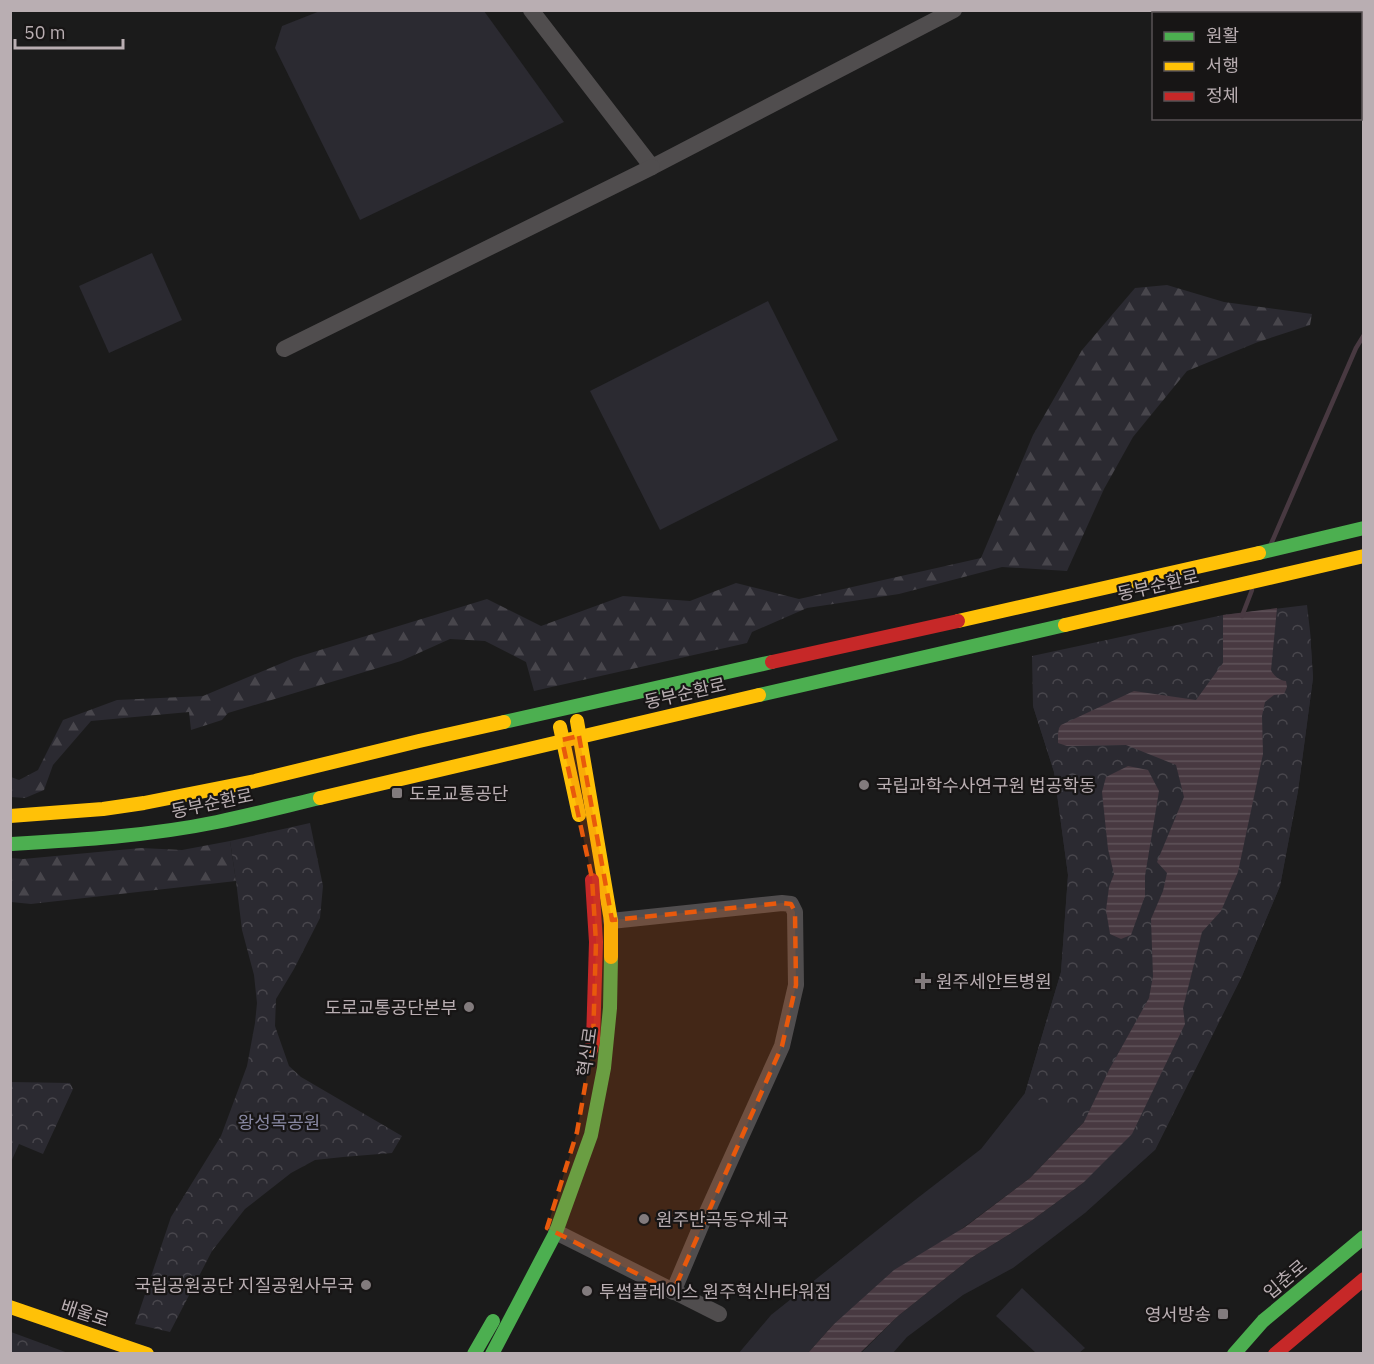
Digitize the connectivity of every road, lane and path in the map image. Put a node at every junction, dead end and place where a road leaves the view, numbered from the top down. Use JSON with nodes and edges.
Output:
{"nodes":[{"id":1,"x":531,"y":10,"type":"edge"},
{"id":2,"x":954,"y":10,"type":"edge"},
{"id":3,"x":651,"y":167,"type":"junction"},
{"id":4,"x":284,"y":350,"type":"dead end"},
{"id":5,"x":1364,"y":528,"type":"edge"},
{"id":6,"x":1364,"y":556,"type":"edge"},
{"id":7,"x":574,"y":706,"type":"junction"},
{"id":8,"x":557,"y":711,"type":"junction"},
{"id":9,"x":579,"y":736,"type":"junction"},
{"id":10,"x":562,"y":740,"type":"junction"},
{"id":11,"x":10,"y":816,"type":"edge"},
{"id":12,"x":10,"y":844,"type":"edge"},
{"id":13,"x":611,"y":921,"type":"junction"},
{"id":14,"x":588,"y":1064,"type":"dead end"},
{"id":15,"x":574,"y":1143,"type":"dead end"},
{"id":16,"x":552,"y":1230,"type":"junction"},
{"id":17,"x":1364,"y":1237,"type":"edge"},
{"id":18,"x":1364,"y":1279,"type":"edge"},
{"id":19,"x":673,"y":1292,"type":"junction"},
{"id":20,"x":10,"y":1308,"type":"edge"},
{"id":21,"x":719,"y":1314,"type":"dead end"},
{"id":22,"x":147,"y":1353,"type":"edge"},
{"id":23,"x":474,"y":1353,"type":"edge"},
{"id":24,"x":492,"y":1353,"type":"edge"},
{"id":25,"x":1234,"y":1353,"type":"edge"},
{"id":26,"x":1275,"y":1353,"type":"edge"}],
"edges":[{"from":1,"to":3,"type":"street"},
{"from":2,"to":3,"type":"street"},
{"from":3,"to":4,"type":"street"},
{"from":5,"to":7,"type":"street","name":"동부순환로"},
{"from":6,"to":9,"type":"street","name":"동부순환로"},
{"from":7,"to":8,"type":"street","name":"동부순환로"},
{"from":7,"to":9,"type":"street","name":"혁신로"},
{"from":8,"to":10,"type":"street","name":"혁신로"},
{"from":8,"to":11,"type":"street","name":"동부순환로"},
{"from":9,"to":10,"type":"street","name":"동부순환로"},
{"from":9,"to":13,"type":"street","name":"혁신로"},
{"from":10,"to":12,"type":"street","name":"동부순환로"},
{"from":10,"to":14,"type":"street","name":"혁신로"},
{"from":13,"to":16,"type":"street","name":"혁신로"},
{"from":13,"to":19,"type":"street"},
{"from":15,"to":16,"type":"street","name":"혁신로"},
{"from":16,"to":19,"type":"street"},
{"from":16,"to":23,"type":"street","name":"혁신로"},
{"from":16,"to":24,"type":"street","name":"혁신로"},
{"from":17,"to":25,"type":"street","name":"입춘로"},
{"from":18,"to":26,"type":"street"},
{"from":19,"to":21,"type":"street"},
{"from":20,"to":22,"type":"street","name":"배울로"}]}
